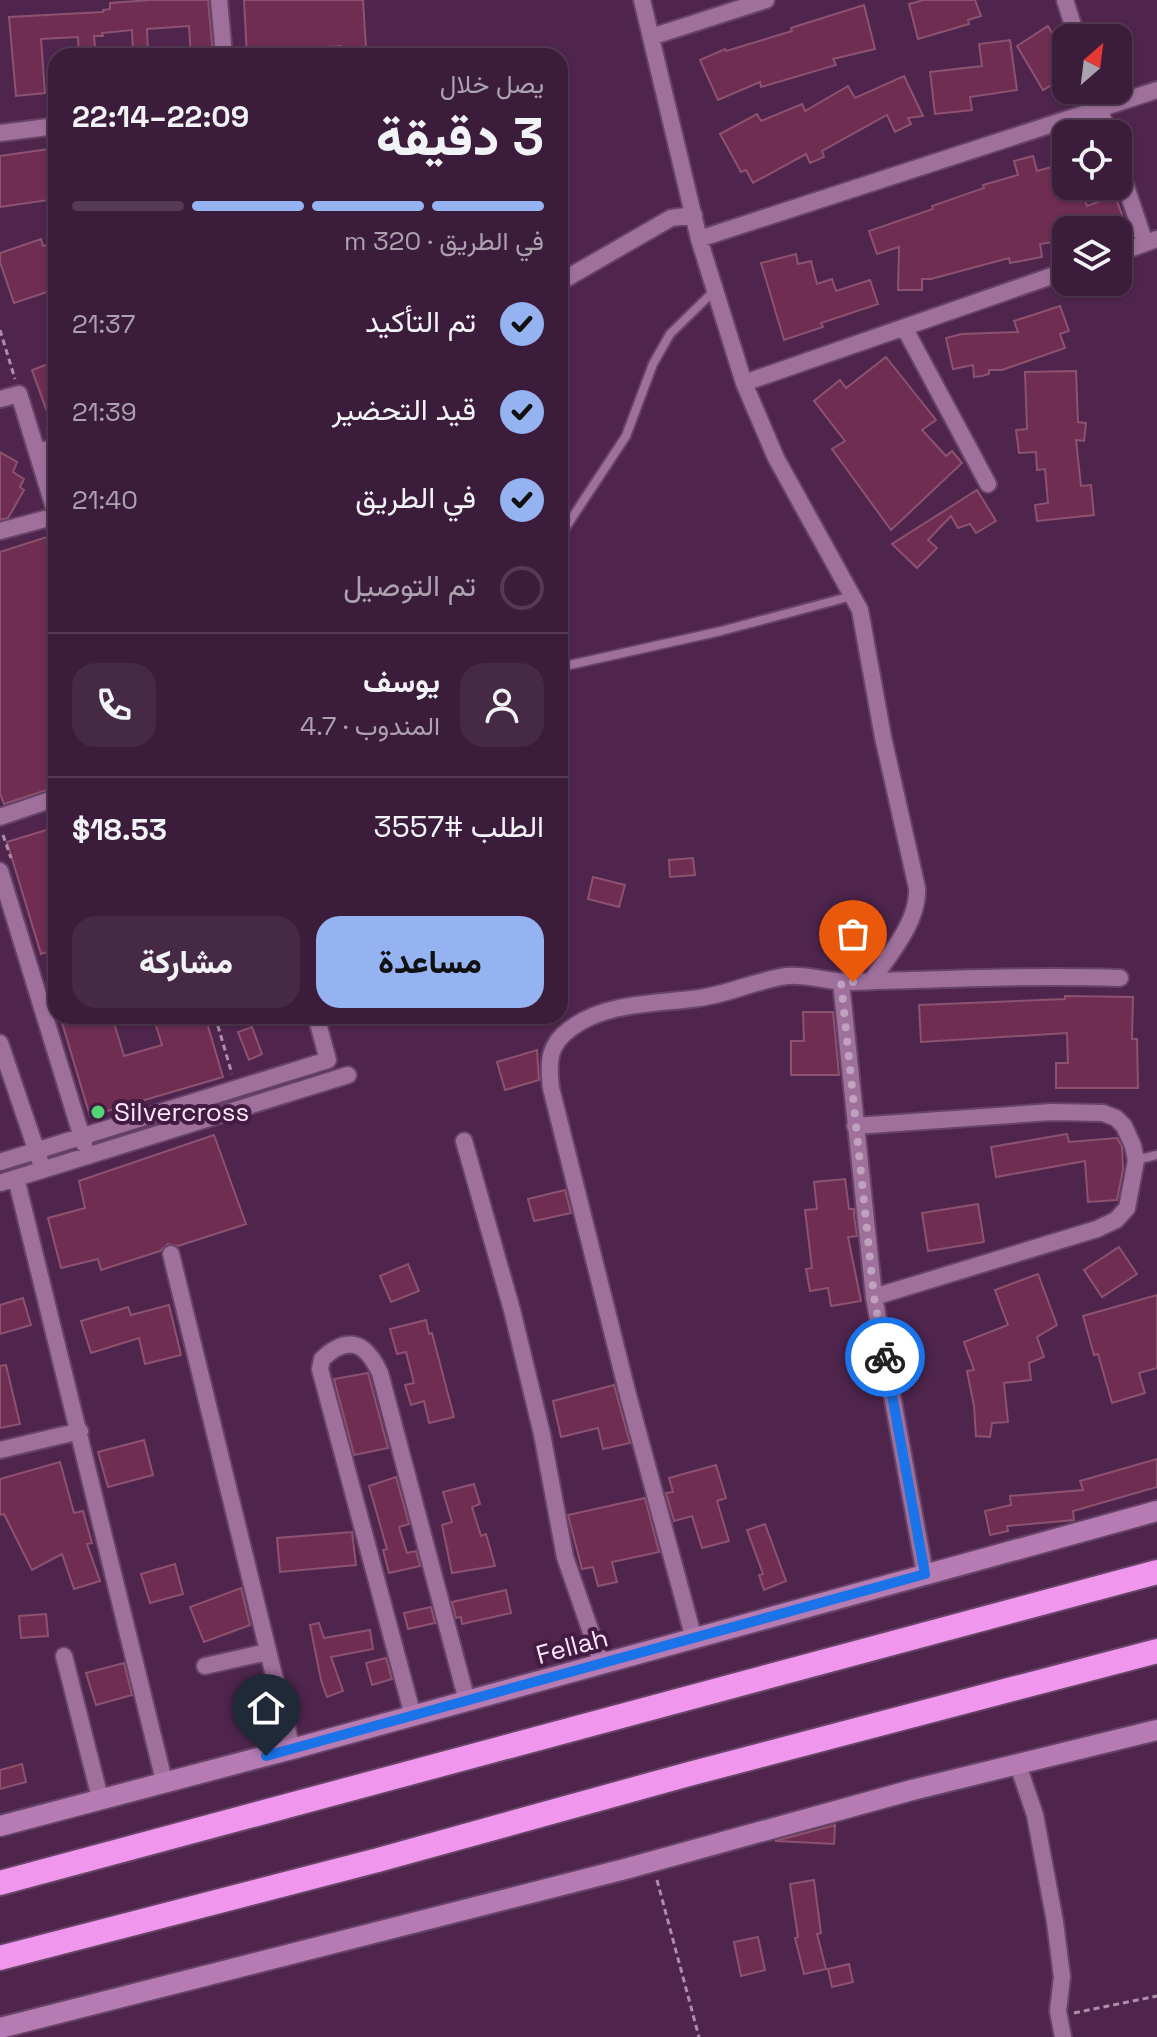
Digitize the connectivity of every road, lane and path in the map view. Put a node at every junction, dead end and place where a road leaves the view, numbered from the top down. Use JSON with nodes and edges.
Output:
{"nodes":[{"id":1,"x":219,"y":0,"type":"edge"},
{"id":2,"x":642,"y":0,"type":"edge"},
{"id":3,"x":766,"y":0,"type":"edge"},
{"id":4,"x":1065,"y":0,"type":"edge"},
{"id":5,"x":1073,"y":24,"type":"edge"},
{"id":6,"x":651,"y":37,"type":"junction"},
{"id":7,"x":223,"y":48,"type":"edge"},
{"id":8,"x":1157,"y":90,"type":"edge"},
{"id":9,"x":1099,"y":104,"type":"edge"},
{"id":10,"x":1100,"y":108,"type":"junction"},
{"id":11,"x":1104,"y":120,"type":"edge"},
{"id":12,"x":48,"y":127,"type":"edge"},
{"id":13,"x":0,"y":133,"type":"edge"},
{"id":14,"x":1132,"y":196,"type":"edge"},
{"id":15,"x":694,"y":215,"type":"junction"},
{"id":16,"x":699,"y":239,"type":"junction"},
{"id":17,"x":1151,"y":241,"type":"edge"},
{"id":18,"x":1132,"y":248,"type":"edge"},
{"id":19,"x":1052,"y":276,"type":"edge"},
{"id":20,"x":568,"y":277,"type":"edge"},
{"id":21,"x":715,"y":290,"type":"junction"},
{"id":22,"x":905,"y":329,"type":"junction"},
{"id":23,"x":0,"y":330,"type":"edge"},
{"id":24,"x":744,"y":383,"type":"junction"},
{"id":25,"x":19,"y":394,"type":"junction"},
{"id":26,"x":0,"y":399,"type":"edge"},
{"id":27,"x":48,"y":449,"type":"edge"},
{"id":28,"x":37,"y":452,"type":"junction"},
{"id":29,"x":988,"y":484,"type":"dead end"},
{"id":30,"x":48,"y":488,"type":"edge"},
{"id":31,"x":48,"y":517,"type":"edge"},
{"id":32,"x":568,"y":524,"type":"edge"},
{"id":33,"x":0,"y":531,"type":"edge"},
{"id":34,"x":854,"y":596,"type":"junction"},
{"id":35,"x":568,"y":665,"type":"edge"},
{"id":36,"x":48,"y":801,"type":"edge"},
{"id":37,"x":0,"y":817,"type":"edge"},
{"id":38,"x":0,"y":871,"type":"edge"},
{"id":39,"x":1120,"y":978,"type":"dead end"},
{"id":40,"x":872,"y":980,"type":"junction"},
{"id":41,"x":841,"y":982,"type":"junction"},
{"id":42,"x":217,"y":1024,"type":"edge"},
{"id":43,"x":318,"y":1024,"type":"edge"},
{"id":44,"x":0,"y":1043,"type":"edge"},
{"id":45,"x":348,"y":1075,"type":"dead end"},
{"id":46,"x":237,"y":1089,"type":"junction"},
{"id":47,"x":855,"y":1126,"type":"junction"},
{"id":48,"x":82,"y":1136,"type":"junction"},
{"id":49,"x":464,"y":1141,"type":"dead end"},
{"id":50,"x":36,"y":1151,"type":"junction"},
{"id":51,"x":1157,"y":1155,"type":"edge"},
{"id":52,"x":88,"y":1156,"type":"junction"},
{"id":53,"x":1136,"y":1160,"type":"junction"},
{"id":54,"x":0,"y":1162,"type":"edge"},
{"id":55,"x":43,"y":1170,"type":"junction"},
{"id":56,"x":8,"y":1181,"type":"edge"},
{"id":57,"x":171,"y":1254,"type":"dead end"},
{"id":58,"x":874,"y":1297,"type":"junction"},
{"id":59,"x":80,"y":1431,"type":"junction"},
{"id":60,"x":0,"y":1450,"type":"edge"},
{"id":61,"x":1157,"y":1511,"type":"edge"},
{"id":62,"x":1157,"y":1572,"type":"edge"},
{"id":63,"x":925,"y":1574,"type":"junction"},
{"id":64,"x":694,"y":1639,"type":"junction"},
{"id":65,"x":1157,"y":1651,"type":"edge"},
{"id":66,"x":267,"y":1652,"type":"junction"},
{"id":67,"x":64,"y":1656,"type":"dead end"},
{"id":68,"x":602,"y":1664,"type":"junction"},
{"id":69,"x":205,"y":1666,"type":"dead end"},
{"id":70,"x":467,"y":1701,"type":"junction"},
{"id":71,"x":413,"y":1716,"type":"junction"},
{"id":72,"x":1157,"y":1730,"type":"edge"},
{"id":73,"x":292,"y":1749,"type":"junction"},
{"id":74,"x":1018,"y":1765,"type":"junction"},
{"id":75,"x":164,"y":1781,"type":"junction"},
{"id":76,"x":100,"y":1798,"type":"junction"},
{"id":77,"x":0,"y":1826,"type":"edge"},
{"id":78,"x":652,"y":1861,"type":"junction"},
{"id":79,"x":0,"y":1883,"type":"edge"},
{"id":80,"x":0,"y":1958,"type":"edge"},
{"id":81,"x":1157,"y":1996,"type":"edge"},
{"id":82,"x":1058,"y":2011,"type":"junction"},
{"id":83,"x":12,"y":2029,"type":"edge"},
{"id":84,"x":699,"y":2037,"type":"edge"},
{"id":85,"x":1063,"y":2037,"type":"edge"}],
"edges":[{"from":1,"to":7,"type":"street"},
{"from":2,"to":6,"type":"street"},
{"from":3,"to":6,"type":"street"},
{"from":4,"to":5,"type":"street"},
{"from":6,"to":15,"type":"street"},
{"from":8,"to":10,"type":"street"},
{"from":9,"to":10,"type":"street"},
{"from":10,"to":11,"type":"street"},
{"from":10,"to":16,"type":"street"},
{"from":12,"to":13,"type":"street"},
{"from":14,"to":17,"type":"street"},
{"from":15,"to":16,"type":"street"},
{"from":15,"to":20,"type":"street"},
{"from":16,"to":21,"type":"street"},
{"from":17,"to":18,"type":"street"},
{"from":19,"to":22,"type":"street"},
{"from":21,"to":24,"type":"street"},
{"from":21,"to":32,"type":"lane"},
{"from":22,"to":24,"type":"street"},
{"from":22,"to":29,"type":"street"},
{"from":23,"to":25,"type":"path"},
{"from":24,"to":34,"type":"street"},
{"from":25,"to":26,"type":"street"},
{"from":25,"to":28,"type":"street"},
{"from":27,"to":28,"type":"street"},
{"from":28,"to":30,"type":"street"},
{"from":31,"to":33,"type":"street"},
{"from":34,"to":35,"type":"lane"},
{"from":34,"to":40,"type":"street"},
{"from":36,"to":37,"type":"street"},
{"from":38,"to":48,"type":"street"},
{"from":39,"to":40,"type":"street"},
{"from":40,"to":41,"type":"street"},
{"from":41,"to":47,"type":"street"},
{"from":41,"to":64,"type":"street"},
{"from":42,"to":46,"type":"path"},
{"from":43,"to":46,"type":"street"},
{"from":44,"to":50,"type":"street"},
{"from":45,"to":52,"type":"street"},
{"from":46,"to":48,"type":"street"},
{"from":47,"to":53,"type":"street"},
{"from":47,"to":58,"type":"street"},
{"from":48,"to":50,"type":"street"},
{"from":48,"to":52,"type":"street"},
{"from":49,"to":68,"type":"street"},
{"from":50,"to":54,"type":"street"},
{"from":50,"to":55,"type":"street"},
{"from":51,"to":53,"type":"lane"},
{"from":52,"to":55,"type":"street"},
{"from":53,"to":58,"type":"street"},
{"from":55,"to":56,"type":"street"},
{"from":56,"to":59,"type":"street"},
{"from":57,"to":66,"type":"street"},
{"from":58,"to":63,"type":"street"},
{"from":59,"to":60,"type":"street"},
{"from":59,"to":75,"type":"street"},
{"from":61,"to":63,"type":"street","name":"Fellah"},
{"from":62,"to":79,"type":"highway"},
{"from":63,"to":64,"type":"street","name":"Fellah"},
{"from":64,"to":68,"type":"street","name":"Fellah"},
{"from":65,"to":80,"type":"highway"},
{"from":66,"to":69,"type":"street"},
{"from":66,"to":73,"type":"street"},
{"from":67,"to":76,"type":"street"},
{"from":68,"to":70,"type":"street","name":"Fellah"},
{"from":70,"to":71,"type":"street","name":"Fellah"},
{"from":70,"to":71,"type":"street"},
{"from":71,"to":73,"type":"street","name":"Fellah"},
{"from":72,"to":74,"type":"street"},
{"from":73,"to":75,"type":"street","name":"Fellah"},
{"from":74,"to":78,"type":"street"},
{"from":74,"to":82,"type":"street"},
{"from":75,"to":76,"type":"street","name":"Fellah"},
{"from":76,"to":77,"type":"street","name":"Fellah"},
{"from":78,"to":83,"type":"street"},
{"from":78,"to":84,"type":"path"},
{"from":81,"to":82,"type":"path"},
{"from":82,"to":85,"type":"street"}]}
